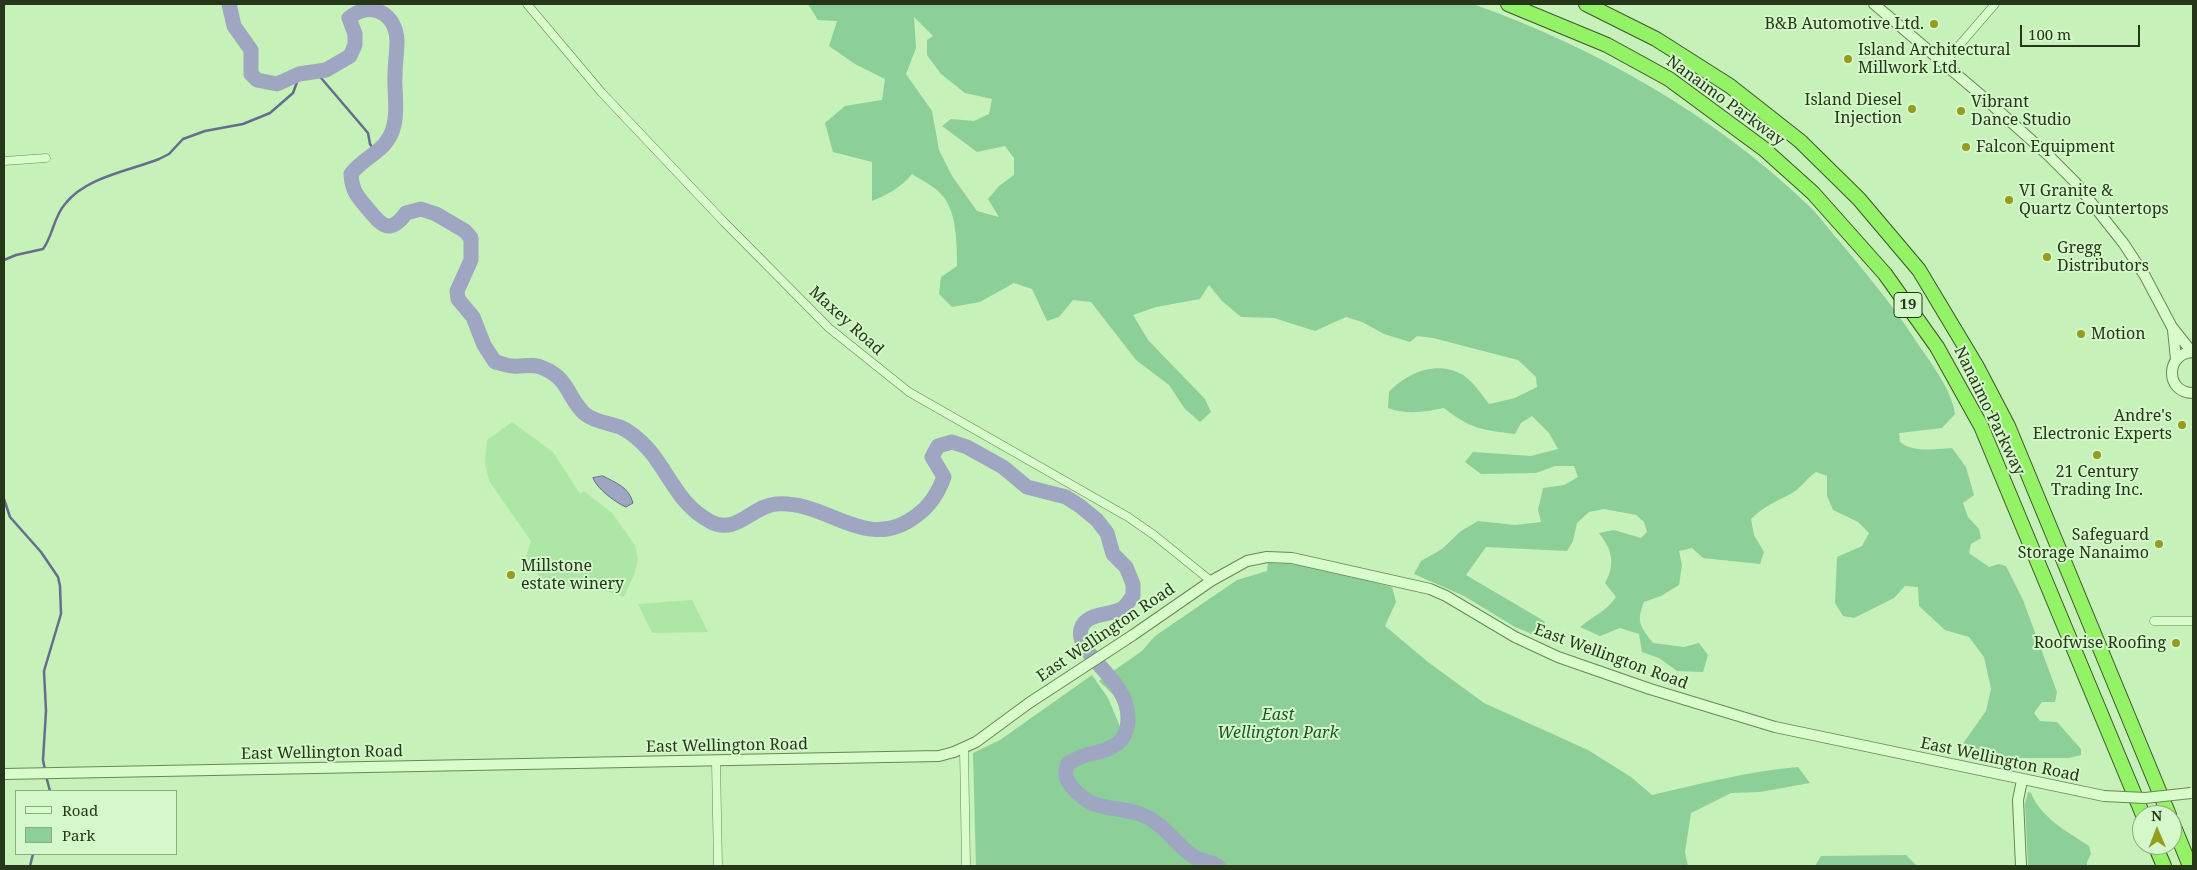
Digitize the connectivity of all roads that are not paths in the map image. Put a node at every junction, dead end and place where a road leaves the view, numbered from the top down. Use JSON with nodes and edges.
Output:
{"nodes":[{"id":1,"x":527,"y":4,"type":"edge"},
{"id":2,"x":1508,"y":4,"type":"edge"},
{"id":3,"x":1586,"y":4,"type":"edge"},
{"id":4,"x":1874,"y":4,"type":"edge"},
{"id":5,"x":1995,"y":4,"type":"edge"},
{"id":6,"x":1944,"y":63,"type":"junction"},
{"id":7,"x":46,"y":158,"type":"dead end"},
{"id":8,"x":4,"y":160,"type":"edge"},
{"id":9,"x":2172,"y":327,"type":"junction"},
{"id":10,"x":2193,"y":352,"type":"edge"},
{"id":11,"x":2176,"y":359,"type":"junction"},
{"id":12,"x":2193,"y":394,"type":"edge"},
{"id":13,"x":1211,"y":581,"type":"junction"},
{"id":14,"x":2154,"y":621,"type":"dead end"},
{"id":15,"x":2193,"y":621,"type":"edge"},
{"id":16,"x":964,"y":748,"type":"junction"},
{"id":17,"x":716,"y":762,"type":"junction"},
{"id":18,"x":4,"y":774,"type":"edge"},
{"id":19,"x":2022,"y":780,"type":"junction"},
{"id":20,"x":2192,"y":792,"type":"edge"},
{"id":21,"x":2139,"y":805,"type":"edge"},
{"id":22,"x":2165,"y":805,"type":"edge"},
{"id":23,"x":2182,"y":846,"type":"edge"},
{"id":24,"x":718,"y":866,"type":"edge"},
{"id":25,"x":966,"y":866,"type":"edge"},
{"id":26,"x":2020,"y":866,"type":"edge"},
{"id":27,"x":2190,"y":866,"type":"edge"}],
"edges":[{"from":1,"to":13,"type":"street","name":"Maxey Road"},
{"from":2,"to":21,"type":"highway","name":"Nanaimo Parkway","number":"19"},
{"from":3,"to":22,"type":"highway","name":"Nanaimo Parkway","number":"19"},
{"from":4,"to":6,"type":"street"},
{"from":5,"to":6,"type":"street"},
{"from":6,"to":9,"type":"street"},
{"from":7,"to":8,"type":"street"},
{"from":9,"to":10,"type":"street"},
{"from":9,"to":11,"type":"street"},
{"from":10,"to":11,"type":"street"},
{"from":11,"to":12,"type":"street"},
{"from":13,"to":16,"type":"street","name":"East Wellington Road"},
{"from":13,"to":19,"type":"street","name":"East Wellington Road"},
{"from":14,"to":15,"type":"street"},
{"from":16,"to":17,"type":"street","name":"East Wellington Road"},
{"from":16,"to":25,"type":"street"},
{"from":17,"to":18,"type":"street","name":"East Wellington Road"},
{"from":17,"to":24,"type":"street"},
{"from":19,"to":20,"type":"street","name":"East Wellington Road","bridge":true},
{"from":19,"to":26,"type":"street"},
{"from":23,"to":27,"type":"highway"}]}
